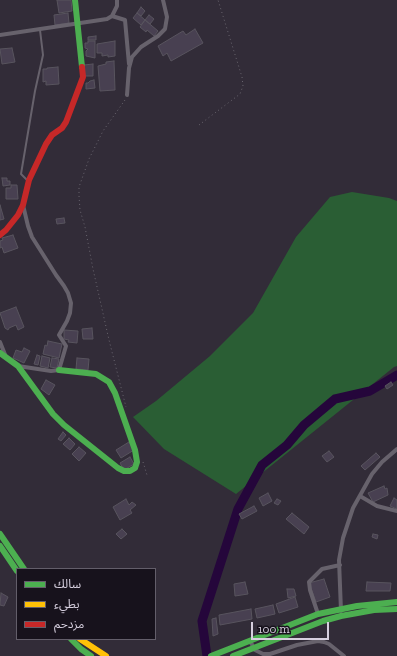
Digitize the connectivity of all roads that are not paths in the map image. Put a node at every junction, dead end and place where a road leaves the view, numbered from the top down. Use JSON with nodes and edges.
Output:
{"nodes":[{"id":1,"x":75,"y":0,"type":"edge"},
{"id":2,"x":117,"y":0,"type":"edge"},
{"id":3,"x":163,"y":0,"type":"edge"},
{"id":4,"x":112,"y":16,"type":"junction"},
{"id":5,"x":78,"y":24,"type":"junction"},
{"id":6,"x":40,"y":29,"type":"junction"},
{"id":7,"x":0,"y":36,"type":"edge"},
{"id":8,"x":129,"y":68,"type":"junction"},
{"id":9,"x":127,"y":95,"type":"road end"},
{"id":10,"x":28,"y":181,"type":"junction"},
{"id":11,"x":22,"y":205,"type":"junction"},
{"id":12,"x":0,"y":235,"type":"edge"},
{"id":13,"x":0,"y":342,"type":"edge"},
{"id":14,"x":0,"y":353,"type":"edge"},
{"id":15,"x":7,"y":358,"type":"junction"},
{"id":16,"x":18,"y":366,"type":"junction"},
{"id":17,"x":59,"y":370,"type":"junction"},
{"id":18,"x":397,"y":449,"type":"edge"},
{"id":19,"x":360,"y":496,"type":"junction"},
{"id":20,"x":397,"y":511,"type":"edge"},
{"id":21,"x":0,"y":534,"type":"edge"},
{"id":22,"x":0,"y":546,"type":"edge"},
{"id":23,"x":340,"y":565,"type":"junction"},
{"id":24,"x":23,"y":568,"type":"edge"},
{"id":25,"x":16,"y":570,"type":"edge"},
{"id":26,"x":397,"y":602,"type":"edge"},
{"id":27,"x":341,"y":609,"type":"junction"},
{"id":28,"x":397,"y":609,"type":"edge"},
{"id":29,"x":318,"y":614,"type":"junction"},
{"id":30,"x":341,"y":616,"type":"junction"},
{"id":31,"x":72,"y":640,"type":"edge"},
{"id":32,"x":82,"y":640,"type":"edge"},
{"id":33,"x":250,"y":641,"type":"junction"},
{"id":34,"x":252,"y":648,"type":"junction"},
{"id":35,"x":91,"y":656,"type":"edge"},
{"id":36,"x":106,"y":656,"type":"edge"},
{"id":37,"x":211,"y":656,"type":"edge"},
{"id":38,"x":236,"y":656,"type":"edge"},
{"id":39,"x":344,"y":656,"type":"edge"}],
"edges":[{"from":1,"to":5,"type":"street"},
{"from":2,"to":4,"type":"street"},
{"from":3,"to":8,"type":"street"},
{"from":4,"to":5,"type":"street"},
{"from":4,"to":8,"type":"street"},
{"from":5,"to":6,"type":"street"},
{"from":5,"to":10,"type":"street"},
{"from":6,"to":7,"type":"street"},
{"from":6,"to":10,"type":"lane"},
{"from":8,"to":9,"type":"street"},
{"from":10,"to":11,"type":"street"},
{"from":11,"to":12,"type":"street"},
{"from":11,"to":17,"type":"street"},
{"from":13,"to":15,"type":"street"},
{"from":14,"to":15,"type":"street"},
{"from":15,"to":16,"type":"street"},
{"from":16,"to":17,"type":"street"},
{"from":16,"to":17,"type":"street"},
{"from":18,"to":19,"type":"street"},
{"from":19,"to":20,"type":"street"},
{"from":19,"to":23,"type":"street"},
{"from":21,"to":24,"type":"street"},
{"from":22,"to":25,"type":"street"},
{"from":23,"to":27,"type":"street"},
{"from":23,"to":29,"type":"street"},
{"from":26,"to":27,"type":"street"},
{"from":27,"to":29,"type":"street"},
{"from":27,"to":30,"type":"street"},
{"from":28,"to":30,"type":"street"},
{"from":29,"to":33,"type":"street"},
{"from":30,"to":34,"type":"street"},
{"from":31,"to":35,"type":"street"},
{"from":32,"to":36,"type":"street"},
{"from":33,"to":34,"type":"street"},
{"from":33,"to":37,"type":"street"},
{"from":34,"to":38,"type":"street"},
{"from":34,"to":39,"type":"street"}]}
